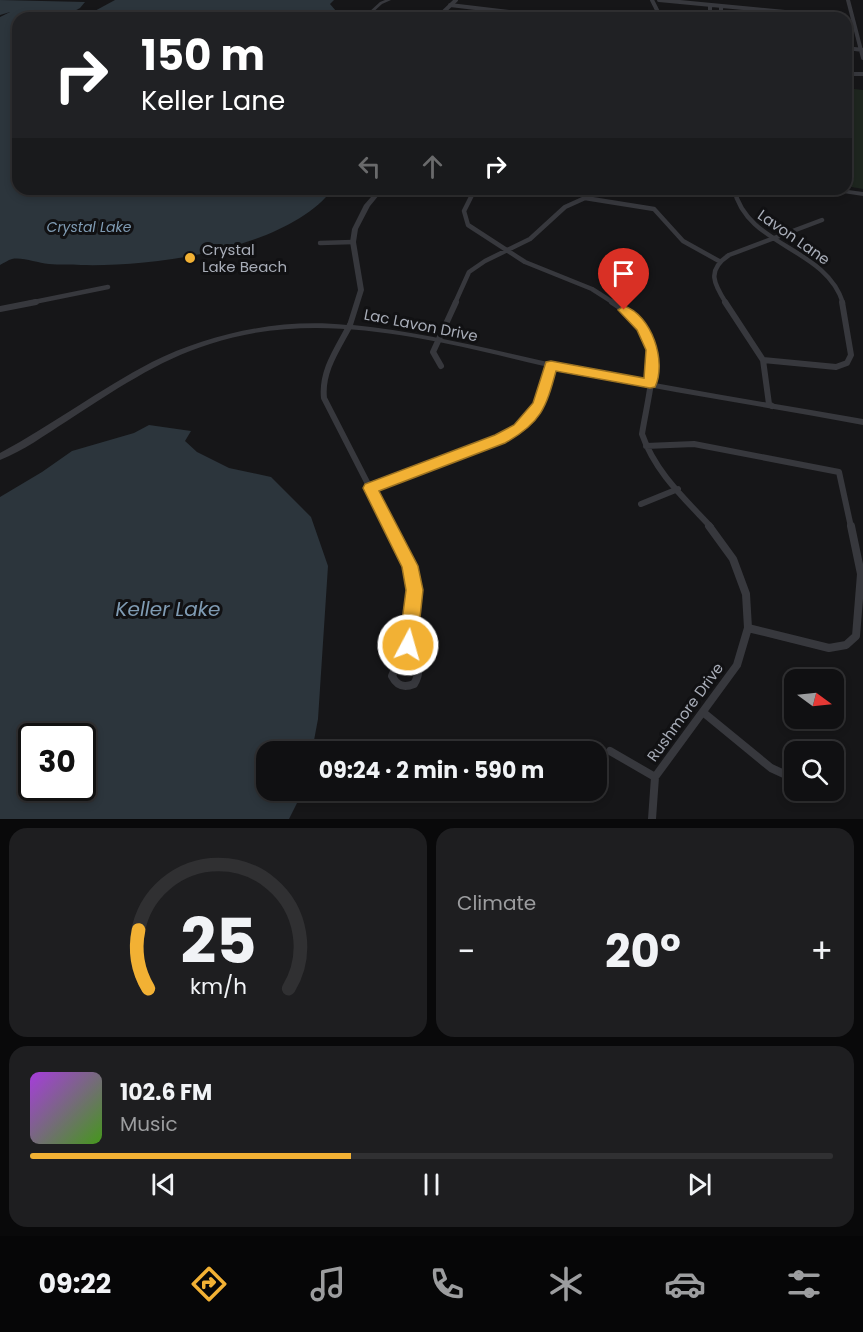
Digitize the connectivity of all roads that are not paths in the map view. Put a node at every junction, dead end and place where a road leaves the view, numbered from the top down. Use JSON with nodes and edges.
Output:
{"nodes":[{"id":1,"x":389,"y":0,"type":"edge"},
{"id":2,"x":456,"y":0,"type":"edge"},
{"id":3,"x":659,"y":0,"type":"edge"},
{"id":4,"x":450,"y":5,"type":"junction"},
{"id":5,"x":710,"y":5,"type":"junction"},
{"id":6,"x":721,"y":6,"type":"junction"},
{"id":7,"x":371,"y":12,"type":"edge"},
{"id":8,"x":443,"y":12,"type":"edge"},
{"id":9,"x":509,"y":12,"type":"dead end"},
{"id":10,"x":710,"y":12,"type":"edge"},
{"id":11,"x":721,"y":12,"type":"edge"},
{"id":12,"x":785,"y":12,"type":"edge"},
{"id":13,"x":852,"y":13,"type":"edge"},
{"id":14,"x":863,"y":50,"type":"edge"},
{"id":15,"x":863,"y":58,"type":"edge"},
{"id":16,"x":376,"y":195,"type":"edge"},
{"id":17,"x":472,"y":195,"type":"edge"},
{"id":18,"x":734,"y":195,"type":"edge"},
{"id":19,"x":822,"y":220,"type":"dead end"},
{"id":20,"x":774,"y":237,"type":"junction"},
{"id":21,"x":353,"y":242,"type":"junction"},
{"id":22,"x":320,"y":243,"type":"dead end"},
{"id":23,"x":506,"y":251,"type":"junction"},
{"id":24,"x":719,"y":261,"type":"junction"},
{"id":25,"x":108,"y":287,"type":"dead end"},
{"id":26,"x":0,"y":309,"type":"edge"},
{"id":27,"x":350,"y":325,"type":"junction"},
{"id":28,"x":438,"y":340,"type":"junction"},
{"id":29,"x":763,"y":360,"type":"junction"},
{"id":30,"x":551,"y":365,"type":"junction"},
{"id":31,"x":441,"y":366,"type":"dead end"},
{"id":32,"x":650,"y":384,"type":"junction"},
{"id":33,"x":772,"y":406,"type":"junction"},
{"id":34,"x":863,"y":422,"type":"edge"},
{"id":35,"x":646,"y":446,"type":"junction"},
{"id":36,"x":0,"y":457,"type":"edge"},
{"id":37,"x":370,"y":488,"type":"junction"},
{"id":38,"x":678,"y":489,"type":"junction"},
{"id":39,"x":641,"y":504,"type":"dead end"},
{"id":40,"x":748,"y":628,"type":"junction"},
{"id":41,"x":408,"y":645,"type":"junction"},
{"id":42,"x":704,"y":712,"type":"junction"},
{"id":43,"x":610,"y":751,"type":"dead end"},
{"id":44,"x":784,"y":774,"type":"edge"},
{"id":45,"x":655,"y":777,"type":"junction"},
{"id":46,"x":651,"y":819,"type":"edge"}],
"edges":[{"from":1,"to":7,"type":"street"},
{"from":2,"to":4,"type":"street"},
{"from":3,"to":5,"type":"street"},
{"from":4,"to":8,"type":"street"},
{"from":4,"to":9,"type":"street"},
{"from":5,"to":6,"type":"street"},
{"from":5,"to":10,"type":"street"},
{"from":6,"to":11,"type":"street"},
{"from":6,"to":12,"type":"street"},
{"from":13,"to":14,"type":"street"},
{"from":14,"to":15,"type":"street"},
{"from":16,"to":21,"type":"street"},
{"from":17,"to":23,"type":"street","name":"Rushmore Drive"},
{"from":18,"to":20,"type":"street","name":"Lavon Lane"},
{"from":19,"to":20,"type":"street"},
{"from":20,"to":24,"type":"street"},
{"from":20,"to":29,"type":"street","name":"Lavon Lane"},
{"from":21,"to":22,"type":"street"},
{"from":21,"to":27,"type":"street"},
{"from":23,"to":24,"type":"street"},
{"from":23,"to":28,"type":"street"},
{"from":23,"to":32,"type":"street","name":"Rushmore Drive"},
{"from":24,"to":29,"type":"street"},
{"from":25,"to":26,"type":"street"},
{"from":27,"to":28,"type":"street","name":"Lac Lavon Drive"},
{"from":27,"to":36,"type":"street","name":"Lac Lavon Drive"},
{"from":27,"to":37,"type":"street"},
{"from":28,"to":30,"type":"street","name":"Lac Lavon Drive"},
{"from":28,"to":31,"type":"street"},
{"from":29,"to":33,"type":"street"},
{"from":30,"to":32,"type":"street","name":"Lac Lavon Drive"},
{"from":30,"to":37,"type":"street"},
{"from":32,"to":33,"type":"street","name":"Lac Lavon Drive"},
{"from":32,"to":35,"type":"street","name":"Rushmore Drive"},
{"from":33,"to":34,"type":"street","name":"Lac Lavon Drive"},
{"from":35,"to":38,"type":"street","name":"Rushmore Drive"},
{"from":35,"to":40,"type":"street"},
{"from":37,"to":41,"type":"street"},
{"from":38,"to":39,"type":"street"},
{"from":38,"to":40,"type":"street","name":"Rushmore Drive"},
{"from":40,"to":42,"type":"street","name":"Rushmore Drive"},
{"from":41,"to":41,"type":"street"},
{"from":42,"to":44,"type":"street"},
{"from":42,"to":45,"type":"street","name":"Rushmore Drive"},
{"from":43,"to":45,"type":"street"},
{"from":45,"to":46,"type":"street","name":"Rushmore Drive"}]}
